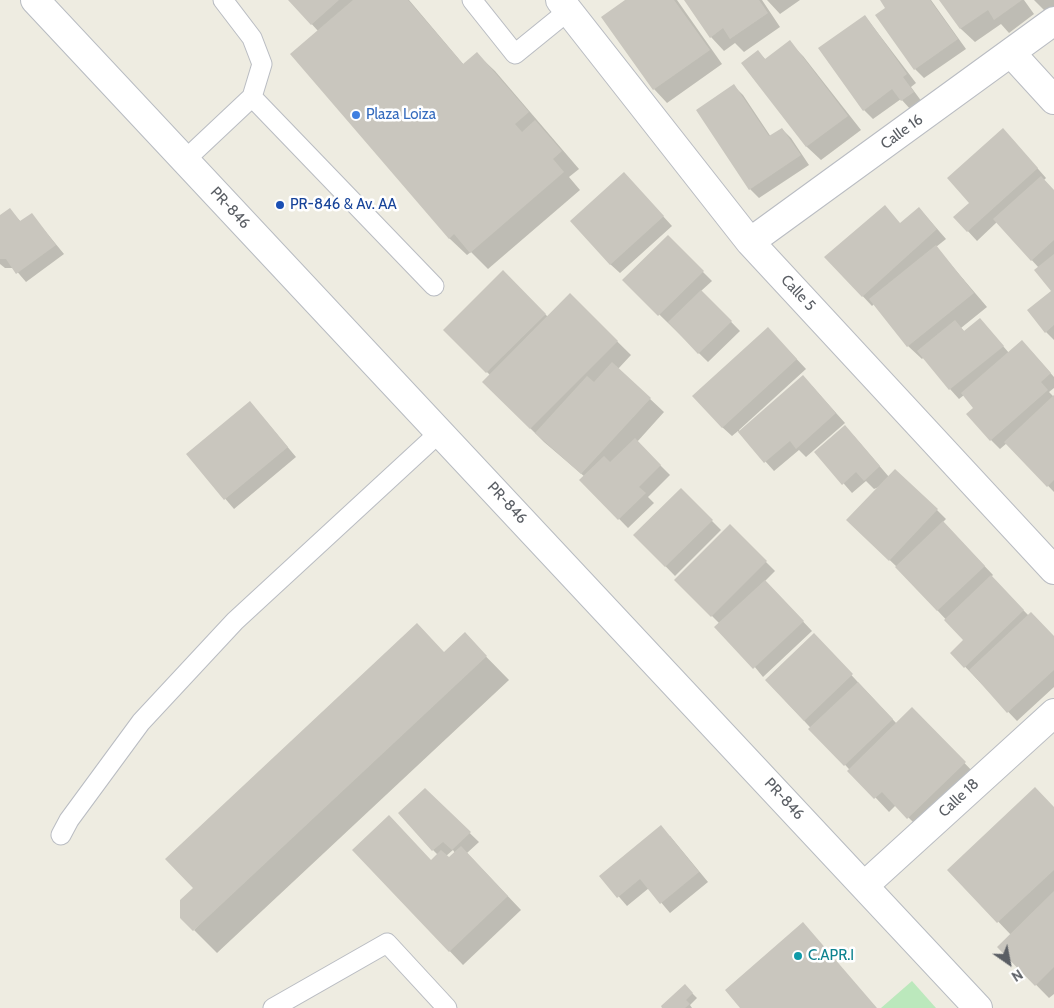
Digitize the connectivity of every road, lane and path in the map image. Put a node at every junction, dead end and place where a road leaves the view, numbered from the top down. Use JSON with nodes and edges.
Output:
{"nodes":[{"id":1,"x":35,"y":0,"type":"edge"},
{"id":2,"x":224,"y":0,"type":"edge"},
{"id":3,"x":472,"y":0,"type":"edge"},
{"id":4,"x":564,"y":6,"type":"edge"},
{"id":5,"x":1054,"y":21,"type":"edge"},
{"id":6,"x":1011,"y":53,"type":"junction"},
{"id":7,"x":252,"y":97,"type":"junction"},
{"id":8,"x":1054,"y":100,"type":"edge"},
{"id":9,"x":185,"y":160,"type":"junction"},
{"id":10,"x":750,"y":242,"type":"junction"},
{"id":11,"x":434,"y":286,"type":"dead end"},
{"id":12,"x":440,"y":432,"type":"junction"},
{"id":13,"x":1054,"y":570,"type":"edge"},
{"id":14,"x":1054,"y":713,"type":"edge"},
{"id":15,"x":61,"y":835,"type":"dead end"},
{"id":16,"x":865,"y":885,"type":"junction"},
{"id":17,"x":273,"y":1008,"type":"edge"},
{"id":18,"x":447,"y":1008,"type":"edge"},
{"id":19,"x":978,"y":1008,"type":"edge"}],
"edges":[{"from":1,"to":9,"type":"street","name":"PR-846","number":"PR-846"},
{"from":2,"to":7,"type":"lane"},
{"from":3,"to":4,"type":"lane"},
{"from":4,"to":10,"type":"street","name":"Calle 5"},
{"from":5,"to":6,"type":"street","name":"Calle 16"},
{"from":6,"to":8,"type":"street"},
{"from":6,"to":10,"type":"street","name":"Calle 16"},
{"from":7,"to":9,"type":"lane"},
{"from":7,"to":11,"type":"lane"},
{"from":9,"to":12,"type":"street","name":"PR-846","number":"PR-846"},
{"from":10,"to":13,"type":"street","name":"Calle 5"},
{"from":12,"to":15,"type":"lane"},
{"from":12,"to":16,"type":"street","name":"PR-846","number":"PR-846"},
{"from":14,"to":16,"type":"street","name":"Calle 18"},
{"from":16,"to":19,"type":"street","name":"PR-846","number":"PR-846"},
{"from":17,"to":18,"type":"lane"}]}
